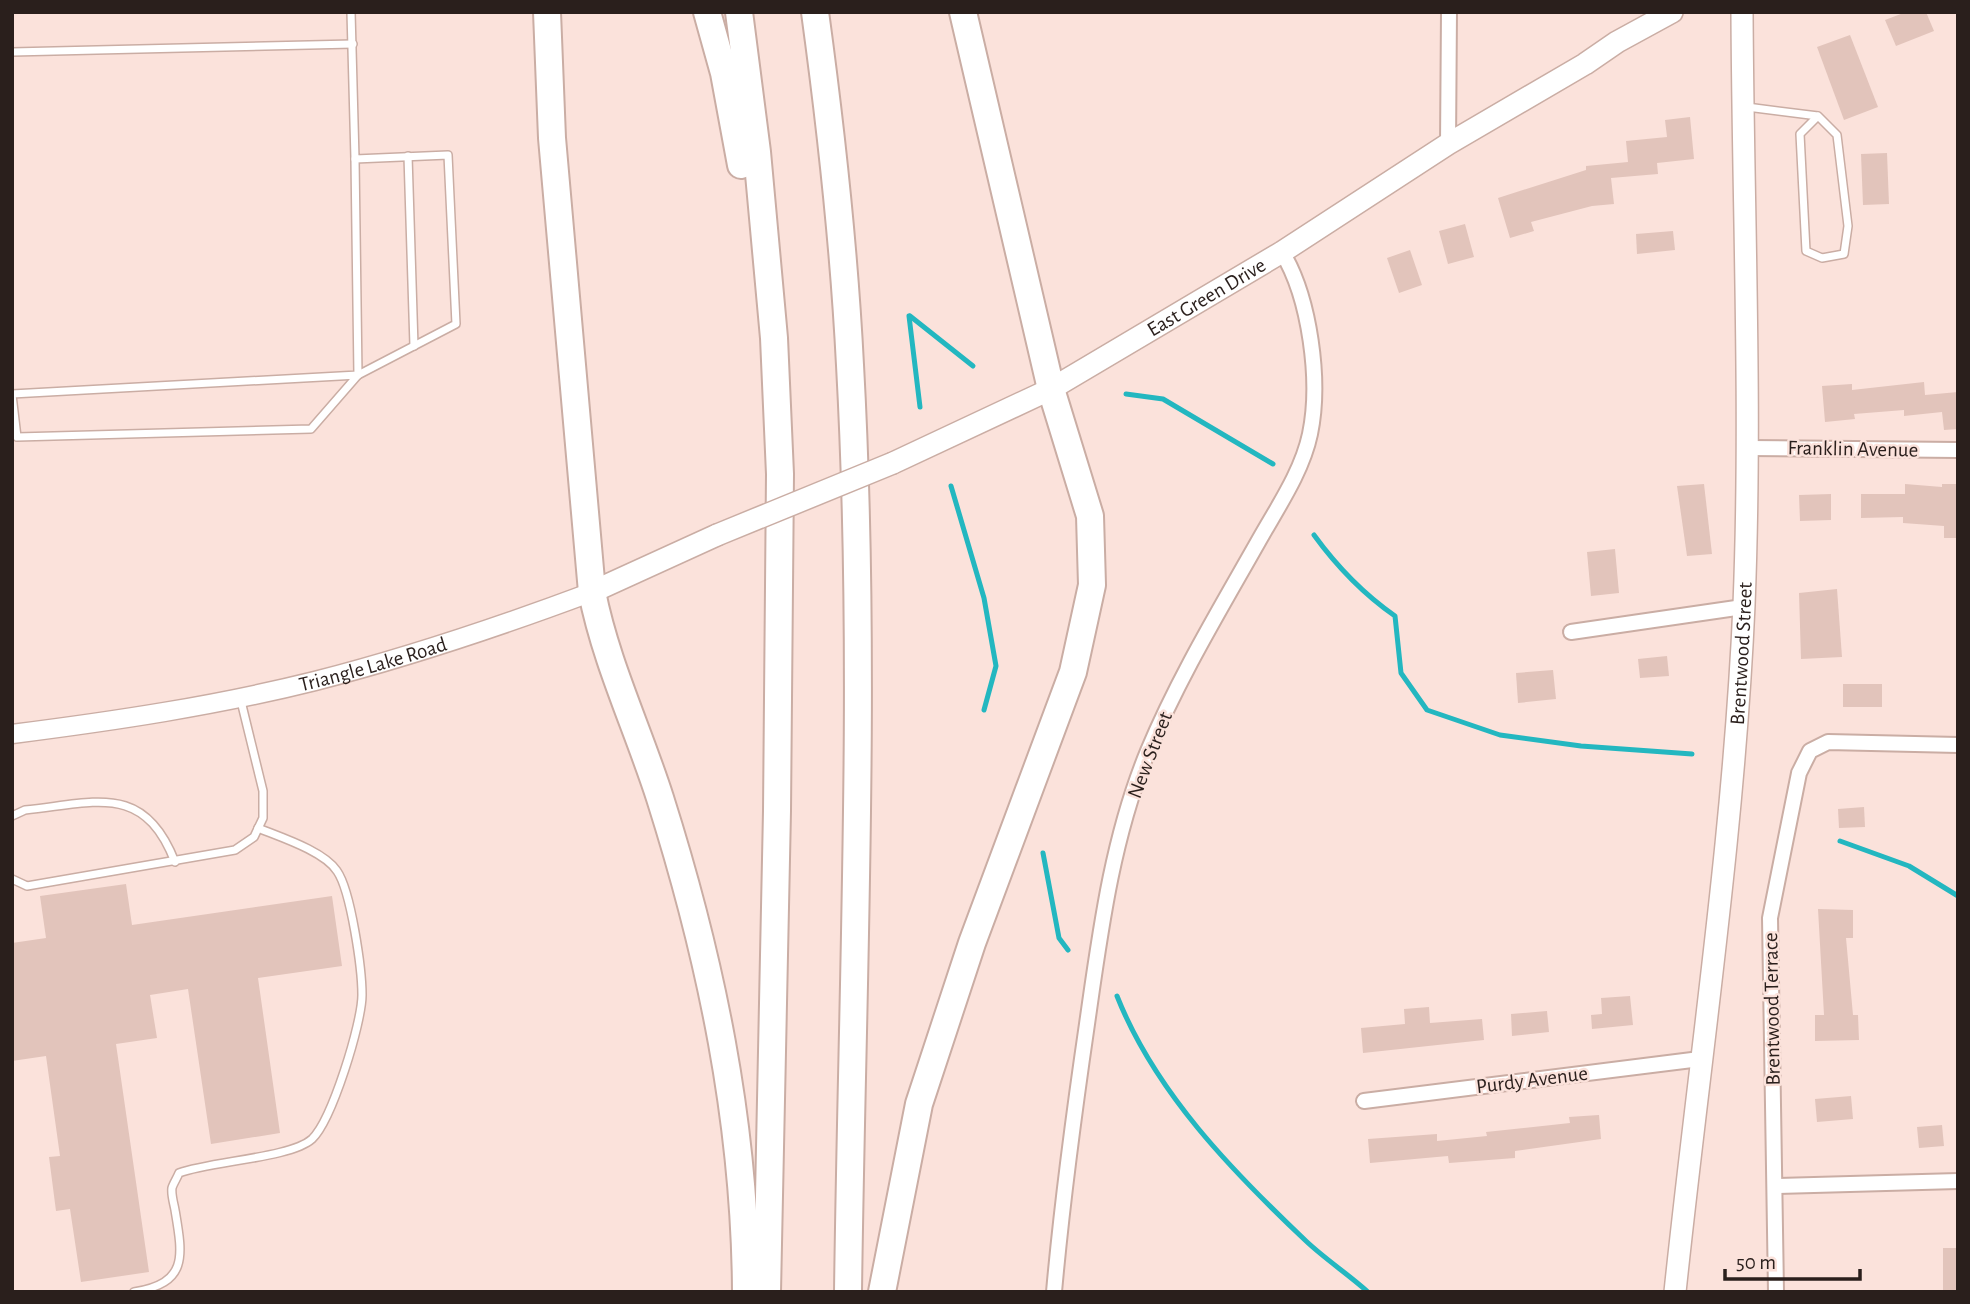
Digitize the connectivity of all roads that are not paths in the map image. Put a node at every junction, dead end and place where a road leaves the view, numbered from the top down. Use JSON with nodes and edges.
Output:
{"nodes":[{"id":1,"x":351,"y":12,"type":"edge"},
{"id":2,"x":547,"y":12,"type":"edge"},
{"id":3,"x":707,"y":12,"type":"edge"},
{"id":4,"x":739,"y":12,"type":"edge"},
{"id":5,"x":815,"y":12,"type":"edge"},
{"id":6,"x":830,"y":12,"type":"edge"},
{"id":7,"x":963,"y":12,"type":"edge"},
{"id":8,"x":1449,"y":12,"type":"edge"},
{"id":9,"x":1672,"y":12,"type":"edge"},
{"id":10,"x":1742,"y":12,"type":"edge"},
{"id":11,"x":353,"y":44,"type":"junction"},
{"id":12,"x":12,"y":52,"type":"edge"},
{"id":13,"x":1743,"y":106,"type":"junction"},
{"id":14,"x":1818,"y":116,"type":"junction"},
{"id":15,"x":833,"y":144,"type":"junction"},
{"id":16,"x":1448,"y":144,"type":"junction"},
{"id":17,"x":408,"y":156,"type":"junction"},
{"id":18,"x":355,"y":159,"type":"junction"},
{"id":19,"x":1282,"y":252,"type":"junction"},
{"id":20,"x":774,"y":338,"type":"junction"},
{"id":21,"x":414,"y":346,"type":"junction"},
{"id":22,"x":358,"y":375,"type":"junction"},
{"id":23,"x":1051,"y":389,"type":"junction"},
{"id":24,"x":12,"y":394,"type":"edge"},
{"id":25,"x":1748,"y":448,"type":"junction"},
{"id":26,"x":1958,"y":450,"type":"edge"},
{"id":27,"x":717,"y":535,"type":"joint"},
{"id":28,"x":592,"y":592,"type":"junction"},
{"id":29,"x":1744,"y":607,"type":"junction"},
{"id":30,"x":1572,"y":632,"type":"dead end"},
{"id":31,"x":240,"y":696,"type":"junction"},
{"id":32,"x":12,"y":734,"type":"edge"},
{"id":33,"x":1958,"y":745,"type":"edge"},
{"id":34,"x":12,"y":816,"type":"edge"},
{"id":35,"x":258,"y":828,"type":"junction"},
{"id":36,"x":175,"y":862,"type":"junction"},
{"id":37,"x":12,"y":879,"type":"edge"},
{"id":38,"x":1700,"y":1059,"type":"junction"},
{"id":39,"x":1364,"y":1101,"type":"dead end"},
{"id":40,"x":1958,"y":1181,"type":"edge"},
{"id":41,"x":1776,"y":1186,"type":"junction"},
{"id":42,"x":134,"y":1292,"type":"edge"},
{"id":43,"x":746,"y":1292,"type":"edge"},
{"id":44,"x":767,"y":1292,"type":"edge"},
{"id":45,"x":848,"y":1292,"type":"edge"},
{"id":46,"x":882,"y":1292,"type":"edge"},
{"id":47,"x":1054,"y":1292,"type":"edge"},
{"id":48,"x":1675,"y":1292,"type":"edge"},
{"id":49,"x":1776,"y":1292,"type":"edge"}],
"edges":[{"from":1,"to":11,"type":"lane"},
{"from":2,"to":28,"type":"highway"},
{"from":3,"to":20,"type":"highway"},
{"from":4,"to":20,"type":"highway"},
{"from":5,"to":15,"type":"highway"},
{"from":6,"to":15,"type":"highway"},
{"from":7,"to":23,"type":"highway"},
{"from":8,"to":16,"type":"street"},
{"from":9,"to":16,"type":"main road","name":"East Green Drive"},
{"from":10,"to":13,"type":"main road","name":"Brentwood Street"},
{"from":11,"to":12,"type":"lane"},
{"from":11,"to":18,"type":"lane"},
{"from":13,"to":14,"type":"lane"},
{"from":13,"to":25,"type":"main road","name":"Brentwood Street"},
{"from":14,"to":14,"type":"lane"},
{"from":15,"to":45,"type":"highway"},
{"from":16,"to":19,"type":"main road","name":"East Green Drive"},
{"from":17,"to":18,"type":"lane"},
{"from":17,"to":21,"type":"lane"},
{"from":17,"to":21,"type":"lane"},
{"from":18,"to":22,"type":"lane"},
{"from":19,"to":23,"type":"main road","name":"East Green Drive"},
{"from":19,"to":47,"type":"street","name":"New Street"},
{"from":20,"to":44,"type":"highway"},
{"from":21,"to":22,"type":"lane"},
{"from":22,"to":24,"type":"lane"},
{"from":22,"to":24,"type":"lane"},
{"from":23,"to":27,"type":"main road","name":"East Green Drive","bridge":true},
{"from":23,"to":46,"type":"highway"},
{"from":25,"to":26,"type":"street","name":"Franklin Avenue"},
{"from":25,"to":29,"type":"main road","name":"Brentwood Street"},
{"from":27,"to":28,"type":"main road","name":"Triangle Lake Road"},
{"from":28,"to":31,"type":"street","name":"Triangle Lake Road"},
{"from":28,"to":43,"type":"highway"},
{"from":29,"to":30,"type":"street"},
{"from":29,"to":38,"type":"main road","name":"Brentwood Street"},
{"from":31,"to":32,"type":"street","name":"Triangle Lake Road"},
{"from":31,"to":35,"type":"lane"},
{"from":33,"to":41,"type":"street","name":"Brentwood Terrace"},
{"from":34,"to":36,"type":"lane"},
{"from":35,"to":36,"type":"lane"},
{"from":35,"to":42,"type":"lane"},
{"from":36,"to":37,"type":"lane"},
{"from":38,"to":39,"type":"street","name":"Purdy Avenue"},
{"from":38,"to":48,"type":"main road","name":"Brentwood Street"},
{"from":40,"to":41,"type":"street"},
{"from":41,"to":49,"type":"street","name":"Brentwood Terrace"}]}
